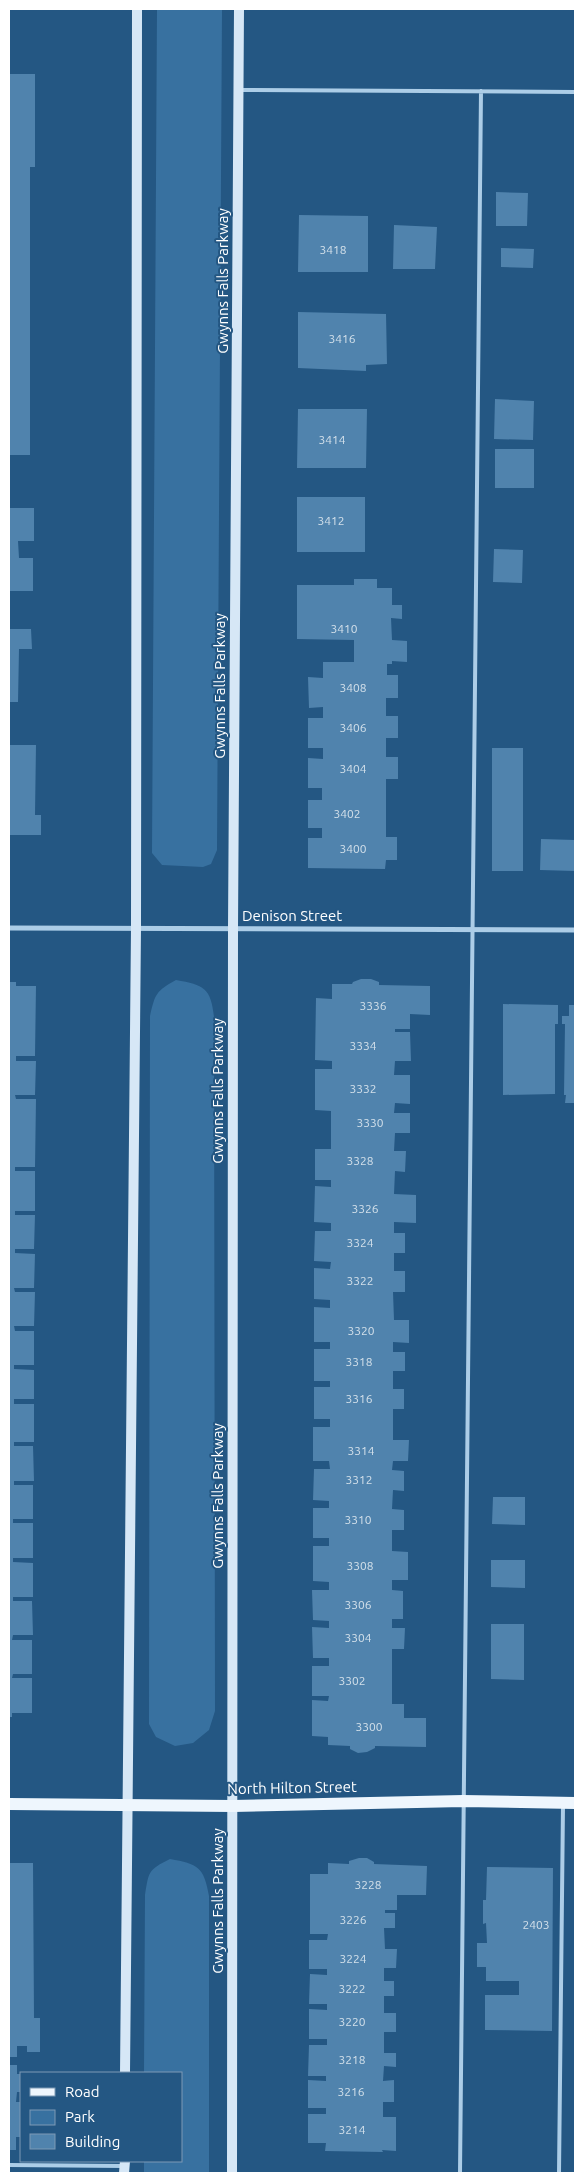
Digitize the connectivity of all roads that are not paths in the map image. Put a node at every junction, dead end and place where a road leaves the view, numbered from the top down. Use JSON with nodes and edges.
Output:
{"nodes":[{"id":1,"x":137,"y":9,"type":"edge"},
{"id":2,"x":239,"y":9,"type":"edge"},
{"id":3,"x":239,"y":90,"type":"junction"},
{"id":4,"x":481,"y":91,"type":"junction"},
{"id":5,"x":575,"y":92,"type":"edge"},
{"id":6,"x":9,"y":928,"type":"edge"},
{"id":7,"x":136,"y":928,"type":"junction"},
{"id":8,"x":233,"y":928,"type":"junction"},
{"id":9,"x":472,"y":929,"type":"junction"},
{"id":10,"x":575,"y":930,"type":"edge"},
{"id":11,"x":463,"y":1801,"type":"junction"},
{"id":12,"x":569,"y":1803,"type":"edge"},
{"id":13,"x":9,"y":1804,"type":"edge"},
{"id":14,"x":127,"y":1806,"type":"junction"},
{"id":15,"x":233,"y":1806,"type":"junction"},
{"id":16,"x":125,"y":2072,"type":"edge"},
{"id":17,"x":9,"y":2165,"type":"edge"},
{"id":18,"x":125,"y":2167,"type":"edge"},
{"id":19,"x":232,"y":2173,"type":"edge"},
{"id":20,"x":460,"y":2173,"type":"edge"},
{"id":21,"x":559,"y":2173,"type":"edge"}],
"edges":[{"from":1,"to":7,"type":"main road"},
{"from":2,"to":3,"type":"main road","name":"Gwynns Falls Parkway"},
{"from":3,"to":4,"type":"lane"},
{"from":3,"to":8,"type":"main road","name":"Gwynns Falls Parkway"},
{"from":4,"to":5,"type":"lane"},
{"from":4,"to":9,"type":"lane"},
{"from":6,"to":7,"type":"street","name":"Denison Street"},
{"from":7,"to":8,"type":"street","name":"Denison Street"},
{"from":7,"to":14,"type":"main road"},
{"from":8,"to":9,"type":"street","name":"Denison Street"},
{"from":8,"to":15,"type":"main road","name":"Gwynns Falls Parkway"},
{"from":9,"to":10,"type":"street","name":"Denison Street"},
{"from":9,"to":11,"type":"lane"},
{"from":11,"to":12,"type":"main road","name":"North Hilton Street"},
{"from":11,"to":15,"type":"main road","name":"North Hilton Street"},
{"from":11,"to":20,"type":"lane"},
{"from":12,"to":21,"type":"lane"},
{"from":13,"to":14,"type":"main road","name":"North Hilton Street"},
{"from":14,"to":15,"type":"main road","name":"North Hilton Street"},
{"from":14,"to":16,"type":"main road"},
{"from":15,"to":19,"type":"main road","name":"Gwynns Falls Parkway"},
{"from":17,"to":18,"type":"lane"}]}
